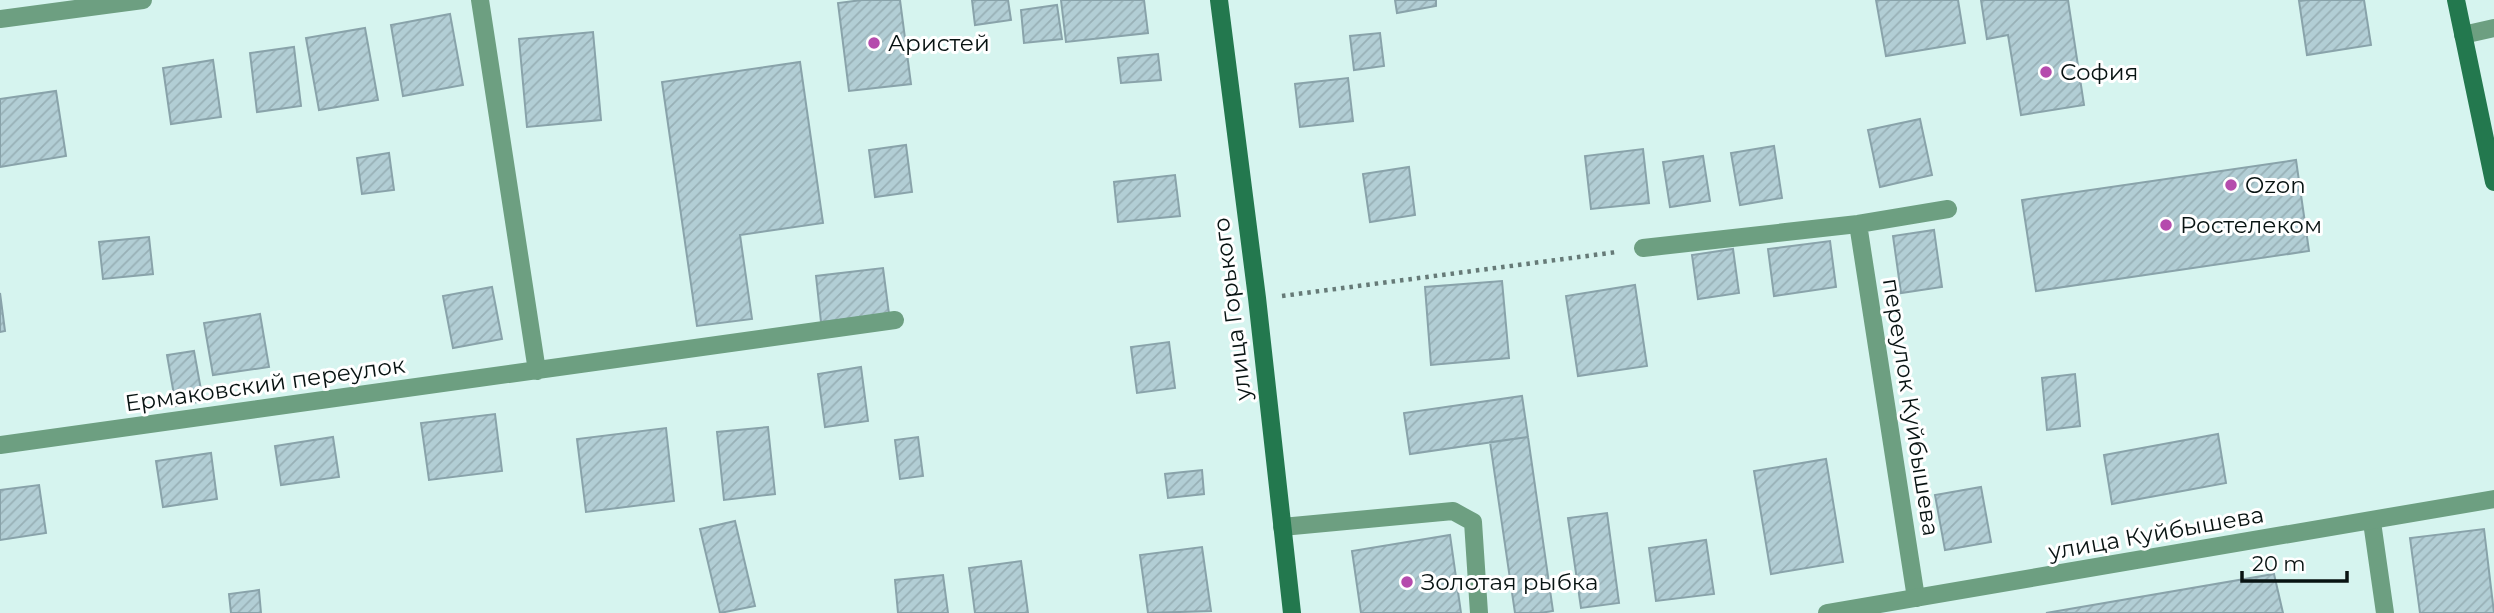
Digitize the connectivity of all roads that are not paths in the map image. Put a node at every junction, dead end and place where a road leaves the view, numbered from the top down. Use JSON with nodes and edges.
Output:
{"nodes":[{"id":1,"x":143,"y":0,"type":"edge"},
{"id":2,"x":480,"y":0,"type":"edge"},
{"id":3,"x":1219,"y":0,"type":"edge"},
{"id":4,"x":2456,"y":0,"type":"edge"},
{"id":5,"x":0,"y":19,"type":"edge"},
{"id":6,"x":2494,"y":29,"type":"edge"},
{"id":7,"x":2463,"y":35,"type":"junction"},
{"id":8,"x":2494,"y":182,"type":"edge"},
{"id":9,"x":1948,"y":209,"type":"dead end"},
{"id":10,"x":1858,"y":224,"type":"junction"},
{"id":11,"x":1643,"y":248,"type":"road end"},
{"id":12,"x":895,"y":320,"type":"dead end"},
{"id":13,"x":537,"y":371,"type":"junction"},
{"id":14,"x":0,"y":445,"type":"edge"},
{"id":15,"x":2494,"y":499,"type":"edge"},
{"id":16,"x":2372,"y":522,"type":"junction"},
{"id":17,"x":1282,"y":527,"type":"junction"},
{"id":18,"x":1916,"y":598,"type":"junction"},
{"id":19,"x":1292,"y":613,"type":"edge"},
{"id":20,"x":1479,"y":613,"type":"edge"},
{"id":21,"x":1827,"y":613,"type":"edge"},
{"id":22,"x":2385,"y":613,"type":"edge"}],
"edges":[{"from":1,"to":5,"type":"street"},
{"from":2,"to":13,"type":"street"},
{"from":3,"to":17,"type":"main road","name":"улица Горького"},
{"from":4,"to":7,"type":"main road"},
{"from":6,"to":7,"type":"street"},
{"from":7,"to":8,"type":"main road"},
{"from":9,"to":10,"type":"street"},
{"from":10,"to":11,"type":"street"},
{"from":10,"to":18,"type":"street","name":"переулок Куйбышева"},
{"from":12,"to":13,"type":"street","name":"Ермаковский переулок"},
{"from":13,"to":14,"type":"street","name":"Ермаковский переулок"},
{"from":15,"to":16,"type":"street","name":"улица Куйбышева"},
{"from":16,"to":18,"type":"street","name":"улица Куйбышева"},
{"from":16,"to":22,"type":"street"},
{"from":17,"to":19,"type":"main road","name":"улица Горького"},
{"from":17,"to":20,"type":"street"},
{"from":18,"to":21,"type":"street","name":"улица Куйбышева"}]}
